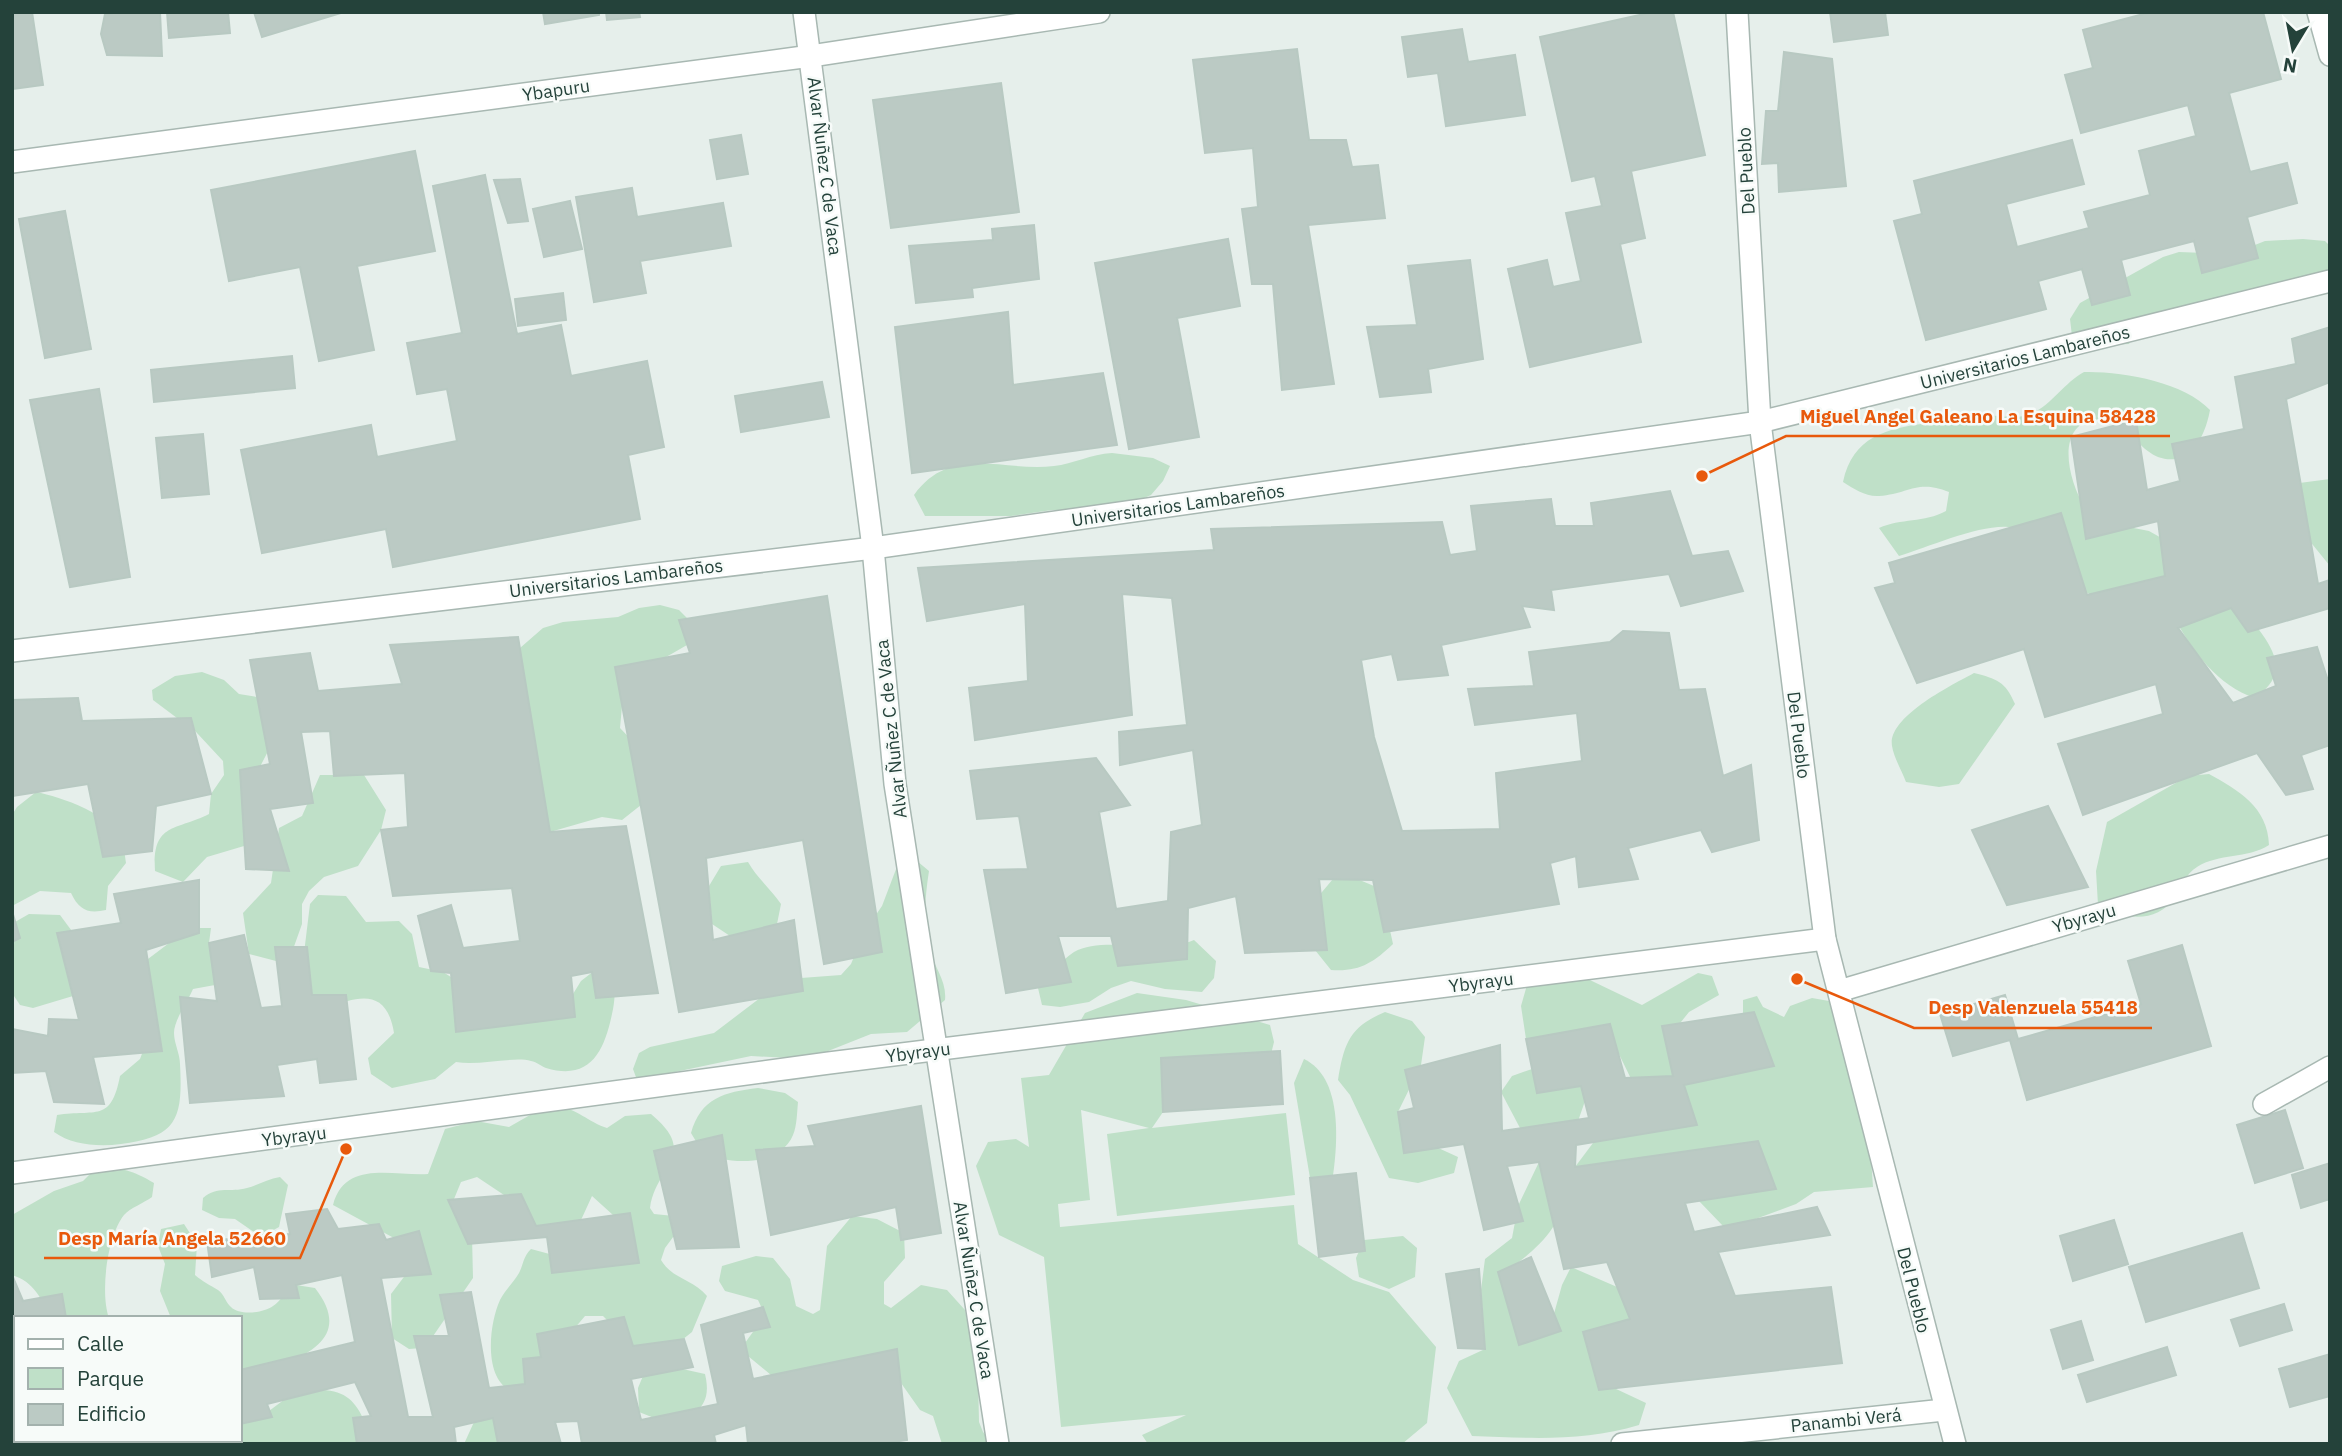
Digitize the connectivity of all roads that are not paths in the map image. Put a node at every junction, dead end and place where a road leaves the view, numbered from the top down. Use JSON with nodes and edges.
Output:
{"nodes":[{"id":1,"x":804,"y":12,"type":"edge"},
{"id":2,"x":1099,"y":12,"type":"edge"},
{"id":3,"x":1737,"y":12,"type":"edge"},
{"id":4,"x":2318,"y":12,"type":"edge"},
{"id":5,"x":2330,"y":55,"type":"edge"},
{"id":6,"x":811,"y":56,"type":"junction"},
{"id":7,"x":12,"y":162,"type":"edge"},
{"id":8,"x":2330,"y":281,"type":"edge"},
{"id":9,"x":1760,"y":422,"type":"junction"},
{"id":10,"x":873,"y":548,"type":"junction"},
{"id":11,"x":12,"y":650,"type":"edge"},
{"id":12,"x":2330,"y":846,"type":"edge"},
{"id":13,"x":1825,"y":939,"type":"junction"},
{"id":14,"x":1839,"y":991,"type":"junction"},
{"id":15,"x":935,"y":1049,"type":"junction"},
{"id":16,"x":2330,"y":1067,"type":"edge"},
{"id":17,"x":2264,"y":1104,"type":"dead end"},
{"id":18,"x":12,"y":1173,"type":"edge"},
{"id":19,"x":1944,"y":1409,"type":"junction"},
{"id":20,"x":998,"y":1444,"type":"edge"},
{"id":21,"x":1622,"y":1444,"type":"edge"},
{"id":22,"x":1955,"y":1444,"type":"edge"}],
"edges":[{"from":1,"to":6,"type":"street","name":"Alvar Ñuñez C de Vaca"},
{"from":2,"to":6,"type":"street","name":"Ybapuru"},
{"from":3,"to":9,"type":"street","name":"Del Pueblo"},
{"from":4,"to":5,"type":"street"},
{"from":6,"to":7,"type":"street","name":"Ybapuru"},
{"from":6,"to":10,"type":"street","name":"Alvar Ñuñez C de Vaca"},
{"from":8,"to":9,"type":"street","name":"Universitarios Lambareños"},
{"from":9,"to":10,"type":"street","name":"Universitarios Lambareños"},
{"from":9,"to":13,"type":"street","name":"Del Pueblo"},
{"from":10,"to":11,"type":"street","name":"Universitarios Lambareños"},
{"from":10,"to":15,"type":"street","name":"Alvar Ñuñez C de Vaca"},
{"from":12,"to":14,"type":"street","name":"Ybyrayu"},
{"from":13,"to":14,"type":"street","name":"Del Pueblo"},
{"from":13,"to":15,"type":"street","name":"Ybyrayu"},
{"from":14,"to":19,"type":"street","name":"Del Pueblo"},
{"from":15,"to":18,"type":"street","name":"Ybyrayu"},
{"from":15,"to":20,"type":"street","name":"Alvar Ñuñez C de Vaca"},
{"from":16,"to":17,"type":"street"},
{"from":19,"to":21,"type":"street","name":"Panambi Verá"},
{"from":19,"to":22,"type":"street","name":"Del Pueblo"}]}
